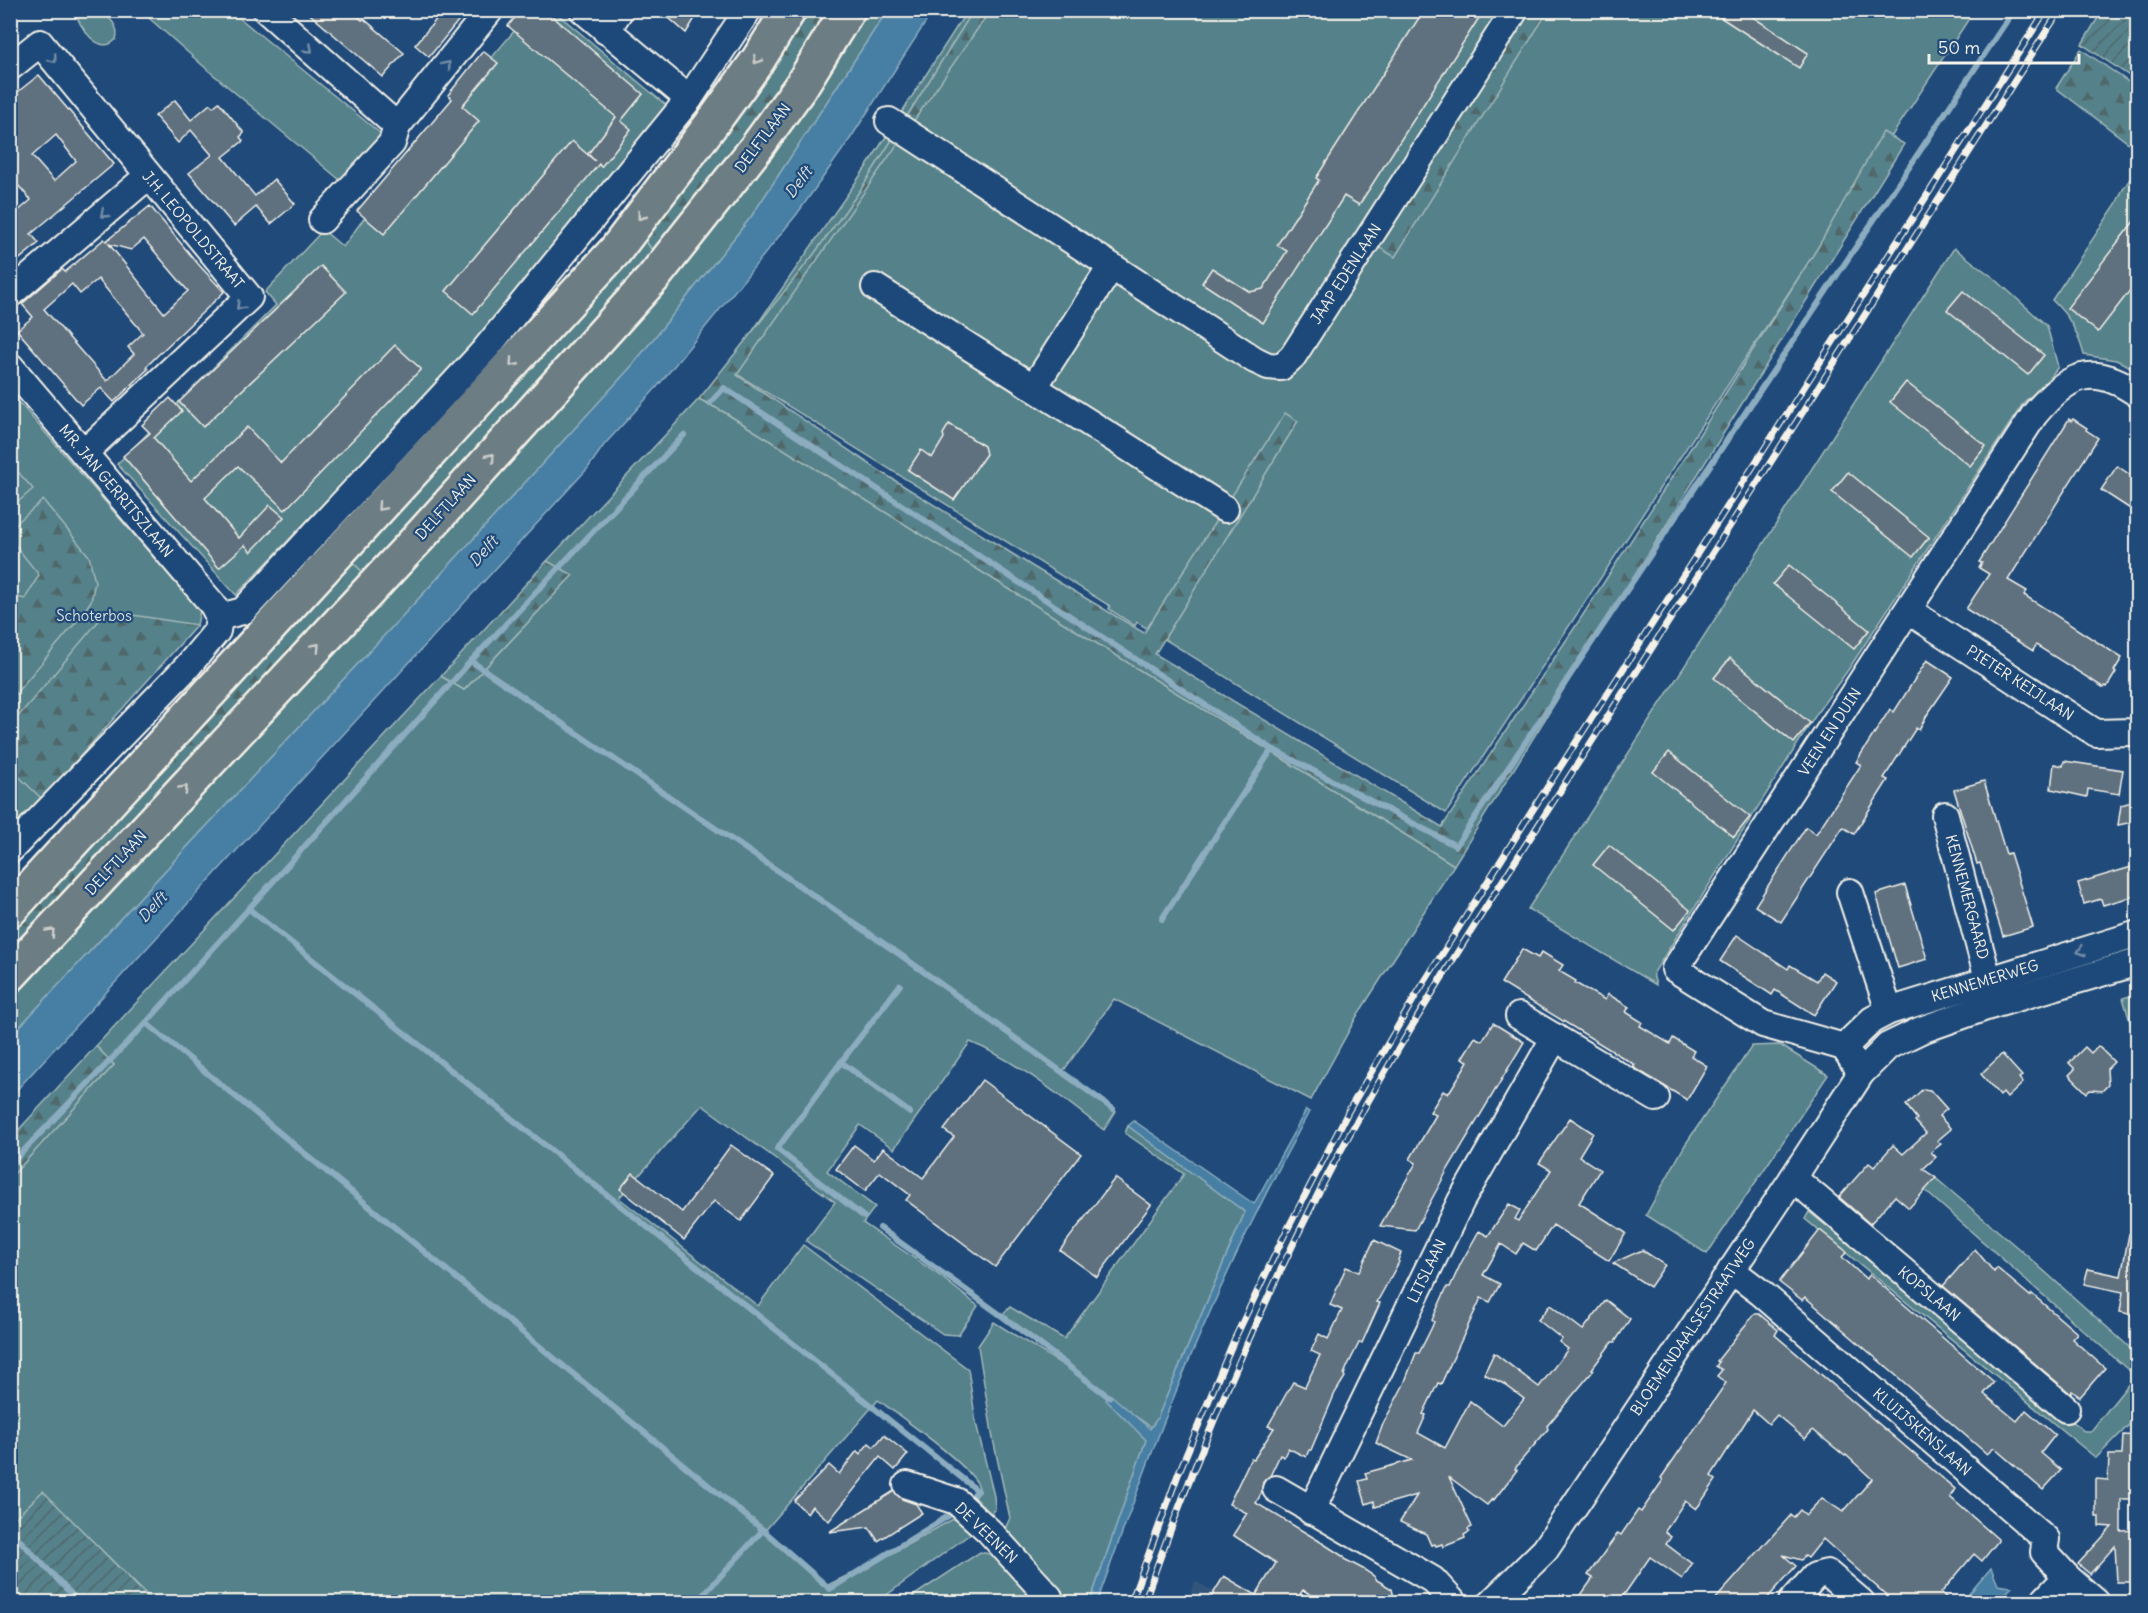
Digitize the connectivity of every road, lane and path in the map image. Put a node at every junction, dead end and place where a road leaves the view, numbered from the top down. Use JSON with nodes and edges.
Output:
{"nodes":[{"id":1,"x":266,"y":10,"type":"edge"},
{"id":2,"x":490,"y":10,"type":"edge"},
{"id":3,"x":583,"y":10,"type":"edge"},
{"id":4,"x":748,"y":10,"type":"edge"},
{"id":5,"x":789,"y":10,"type":"edge"},
{"id":6,"x":848,"y":10,"type":"edge"},
{"id":7,"x":1515,"y":10,"type":"edge"},
{"id":8,"x":613,"y":21,"type":"edge"},
{"id":9,"x":10,"y":67,"type":"edge"},
{"id":10,"x":689,"y":99,"type":"junction"},
{"id":11,"x":890,"y":121,"type":"dead end"},
{"id":12,"x":397,"y":126,"type":"junction"},
{"id":13,"x":148,"y":176,"type":"junction"},
{"id":14,"x":322,"y":220,"type":"dead end"},
{"id":15,"x":1111,"y":267,"type":"junction"},
{"id":16,"x":875,"y":287,"type":"dead end"},
{"id":17,"x":10,"y":294,"type":"edge"},
{"id":18,"x":10,"y":366,"type":"edge"},
{"id":19,"x":1034,"y":387,"type":"junction"},
{"id":20,"x":2138,"y":394,"type":"edge"},
{"id":21,"x":84,"y":453,"type":"junction"},
{"id":22,"x":1225,"y":509,"type":"dead end"},
{"id":23,"x":1909,"y":611,"type":"junction"},
{"id":24,"x":219,"y":617,"type":"junction"},
{"id":25,"x":2138,"y":730,"type":"edge"},
{"id":26,"x":1945,"y":815,"type":"dead end"},
{"id":27,"x":10,"y":850,"type":"edge"},
{"id":28,"x":1850,"y":892,"type":"dead end"},
{"id":29,"x":10,"y":910,"type":"edge"},
{"id":30,"x":2138,"y":934,"type":"edge"},
{"id":31,"x":2138,"y":962,"type":"edge"},
{"id":32,"x":10,"y":975,"type":"edge"},
{"id":33,"x":1988,"y":979,"type":"junction"},
{"id":34,"x":1888,"y":1011,"type":"junction"},
{"id":35,"x":1520,"y":1016,"type":"dead end"},
{"id":36,"x":1555,"y":1037,"type":"junction"},
{"id":37,"x":1888,"y":1046,"type":"joint"},
{"id":38,"x":1844,"y":1047,"type":"junction"},
{"id":39,"x":1862,"y":1072,"type":"junction"},
{"id":40,"x":1656,"y":1098,"type":"dead end"},
{"id":41,"x":1793,"y":1178,"type":"junction"},
{"id":42,"x":1731,"y":1270,"type":"junction"},
{"id":43,"x":2066,"y":1409,"type":"dead end"},
{"id":44,"x":907,"y":1485,"type":"dead end"},
{"id":45,"x":1276,"y":1489,"type":"dead end"},
{"id":46,"x":1311,"y":1511,"type":"junction"},
{"id":47,"x":2067,"y":1577,"type":"junction"},
{"id":48,"x":1050,"y":1600,"type":"edge"},
{"id":49,"x":1453,"y":1602,"type":"edge"},
{"id":50,"x":1492,"y":1602,"type":"edge"},
{"id":51,"x":1792,"y":1602,"type":"edge"},
{"id":52,"x":1861,"y":1602,"type":"edge"},
{"id":53,"x":2043,"y":1602,"type":"edge"},
{"id":54,"x":2096,"y":1602,"type":"edge"}],
"edges":[{"from":1,"to":12,"type":"street","one_way":true},
{"from":12,"to":2,"type":"street","one_way":true},
{"from":3,"to":8,"type":"street"},
{"from":4,"to":10,"type":"street"},
{"from":5,"to":29,"type":"main road","one_way":true},
{"from":32,"to":6,"type":"main road","name":"DELFTLAAN","one_way":true},
{"from":7,"to":15,"type":"street","name":"JAAP EDENLAAN"},
{"from":8,"to":10,"type":"street"},
{"from":9,"to":13,"type":"street","name":"J.H. LEOPOLDSTRAAT","one_way":true},
{"from":10,"to":24,"type":"street"},
{"from":11,"to":15,"type":"street","name":"JAAP EDENLAAN"},
{"from":12,"to":14,"type":"street"},
{"from":13,"to":17,"type":"street","one_way":true},
{"from":13,"to":21,"type":"street","name":"J.H. LEOPOLDSTRAAT","one_way":true},
{"from":15,"to":19,"type":"street"},
{"from":16,"to":19,"type":"street"},
{"from":18,"to":21,"type":"street","name":"MR. JAN GERRITSZLAAN"},
{"from":19,"to":22,"type":"street"},
{"from":20,"to":23,"type":"street","name":"VEEN EN DUIN"},
{"from":21,"to":24,"type":"street","name":"MR. JAN GERRITSZLAAN"},
{"from":23,"to":25,"type":"street","name":"PIETER KEIJLAAN"},
{"from":23,"to":38,"type":"street","name":"VEEN EN DUIN"},
{"from":24,"to":27,"type":"street"},
{"from":26,"to":33,"type":"street","name":"KENNEMERGAARD"},
{"from":28,"to":34,"type":"street"},
{"from":30,"to":33,"type":"street","name":"KENNEMERWEG","one_way":true},
{"from":31,"to":37,"type":"street","name":"KENNEMERWEG"},
{"from":33,"to":34,"type":"street","name":"KENNEMERWEG"},
{"from":34,"to":38,"type":"street","name":"KENNEMERWEG"},
{"from":35,"to":36,"type":"street"},
{"from":36,"to":40,"type":"street"},
{"from":36,"to":46,"type":"street","name":"LITSLAAN"},
{"from":37,"to":39,"type":"street","name":"BLOEMENDAALSESTRAATWEG"},
{"from":38,"to":39,"type":"street"},
{"from":39,"to":41,"type":"street","name":"BLOEMENDAALSESTRAATWEG"},
{"from":41,"to":42,"type":"street","name":"BLOEMENDAALSESTRAATWEG"},
{"from":41,"to":43,"type":"street","name":"KOPSLAAN"},
{"from":42,"to":47,"type":"street","name":"KLUIJSKENSLAAN"},
{"from":42,"to":50,"type":"street","name":"BLOEMENDAALSESTRAATWEG"},
{"from":44,"to":48,"type":"street","name":"DE VEENEN"},
{"from":45,"to":46,"type":"street"},
{"from":46,"to":49,"type":"street"},
{"from":47,"to":53,"type":"street"},
{"from":47,"to":54,"type":"street","name":"KLUIJSKENSLAAN"},
{"from":51,"to":52,"type":"street"}]}
